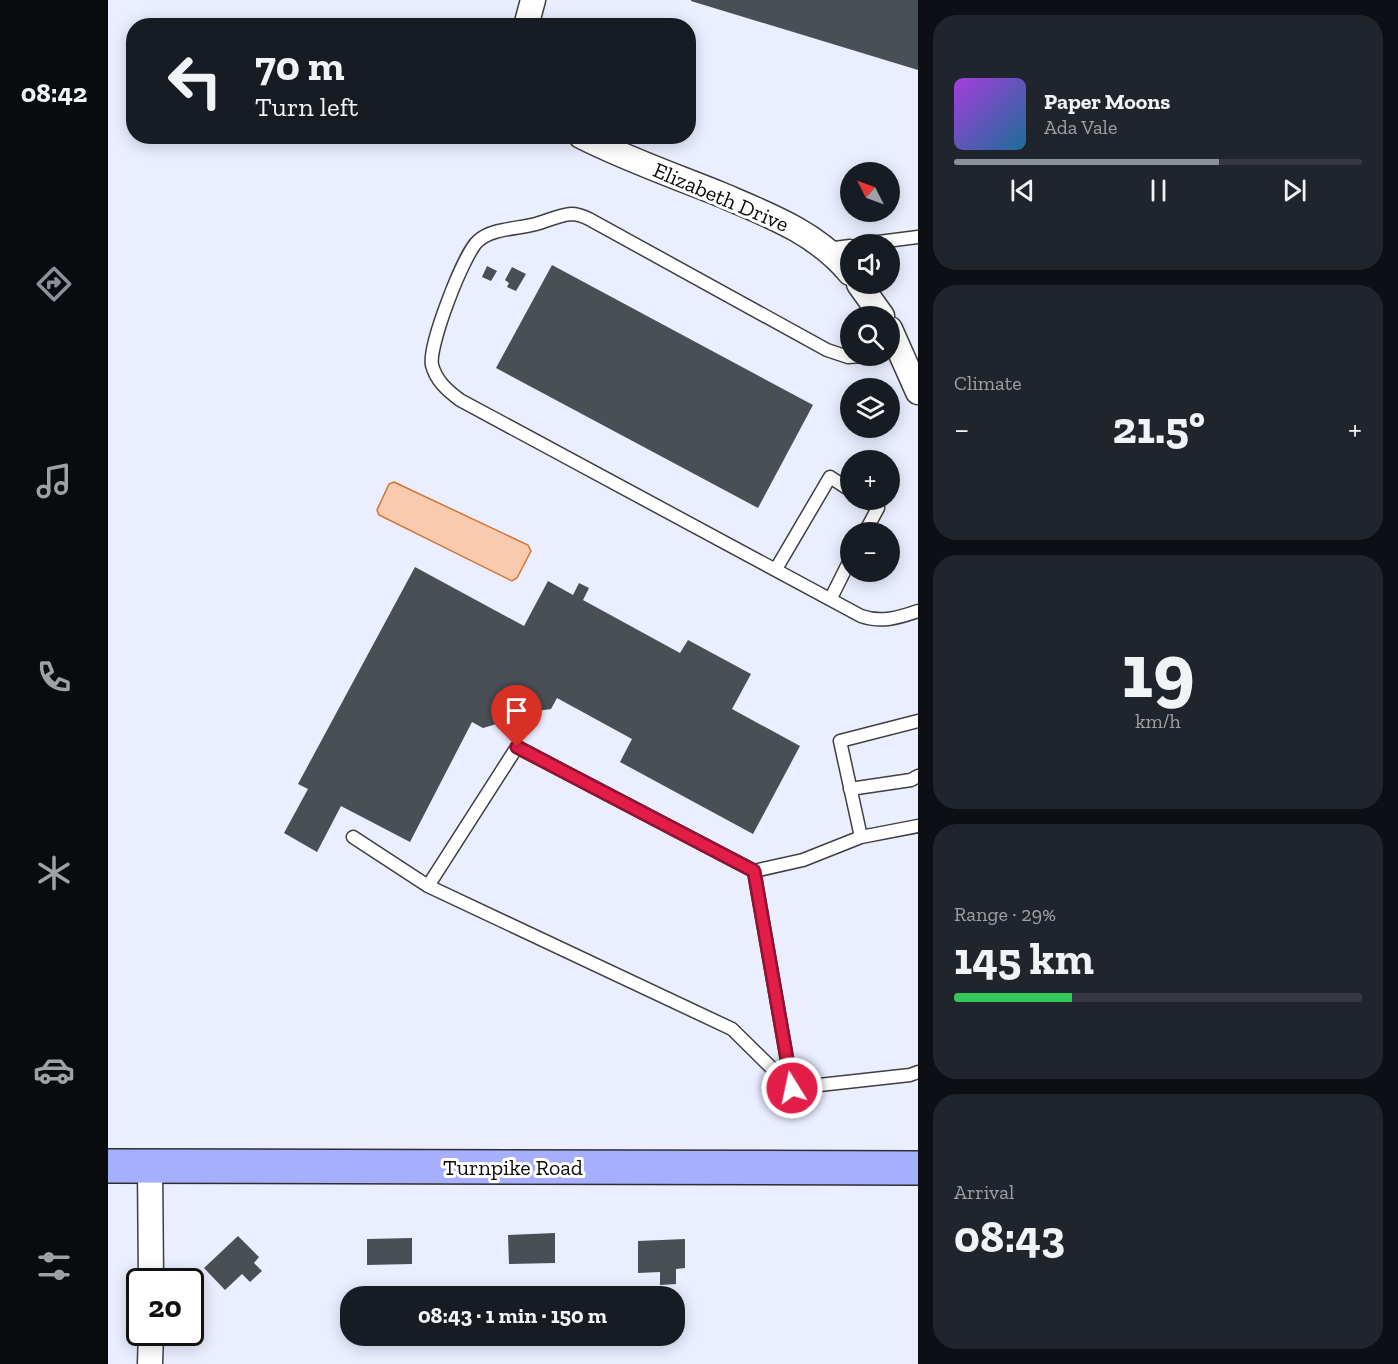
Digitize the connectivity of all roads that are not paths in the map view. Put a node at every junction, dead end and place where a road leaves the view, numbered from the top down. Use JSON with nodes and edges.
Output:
{"nodes":[{"id":1,"x":533,"y":0,"type":"edge"},
{"id":2,"x":528,"y":18,"type":"edge"},
{"id":3,"x":600,"y":144,"type":"edge"},
{"id":4,"x":918,"y":237,"type":"edge"},
{"id":5,"x":900,"y":239,"type":"edge"},
{"id":6,"x":839,"y":248,"type":"edge"},
{"id":7,"x":900,"y":353,"type":"edge"},
{"id":8,"x":840,"y":354,"type":"edge"},
{"id":9,"x":917,"y":385,"type":"edge"},
{"id":10,"x":840,"y":484,"type":"edge"},
{"id":11,"x":776,"y":569,"type":"junction"},
{"id":12,"x":840,"y":580,"type":"edge"},
{"id":13,"x":831,"y":598,"type":"junction"},
{"id":14,"x":918,"y":611,"type":"edge"},
{"id":15,"x":918,"y":721,"type":"edge"},
{"id":16,"x":918,"y":776,"type":"edge"},
{"id":17,"x":850,"y":789,"type":"junction"},
{"id":18,"x":918,"y":826,"type":"edge"},
{"id":19,"x":353,"y":837,"type":"dead end"},
{"id":20,"x":861,"y":837,"type":"junction"},
{"id":21,"x":754,"y":871,"type":"junction"},
{"id":22,"x":428,"y":886,"type":"junction"},
{"id":23,"x":918,"y":1072,"type":"edge"},
{"id":24,"x":792,"y":1088,"type":"junction"},
{"id":25,"x":108,"y":1166,"type":"edge"},
{"id":26,"x":150,"y":1166,"type":"junction"},
{"id":27,"x":918,"y":1168,"type":"edge"},
{"id":28,"x":151,"y":1268,"type":"edge"},
{"id":29,"x":151,"y":1346,"type":"edge"},
{"id":30,"x":150,"y":1364,"type":"edge"}],
"edges":[{"from":1,"to":2,"type":"street"},
{"from":3,"to":6,"type":"street","name":"Elizabeth Drive"},
{"from":4,"to":5,"type":"lane"},
{"from":7,"to":9,"type":"street"},
{"from":8,"to":11,"type":"lane"},
{"from":10,"to":11,"type":"lane"},
{"from":11,"to":13,"type":"lane"},
{"from":12,"to":13,"type":"lane"},
{"from":13,"to":14,"type":"lane"},
{"from":15,"to":17,"type":"lane"},
{"from":16,"to":17,"type":"lane"},
{"from":17,"to":20,"type":"lane"},
{"from":18,"to":20,"type":"lane"},
{"from":19,"to":22,"type":"lane"},
{"from":20,"to":21,"type":"lane"},
{"from":21,"to":22,"type":"lane"},
{"from":21,"to":24,"type":"lane"},
{"from":22,"to":24,"type":"lane"},
{"from":23,"to":24,"type":"lane"},
{"from":25,"to":26,"type":"main road","name":"Turnpike Road"},
{"from":26,"to":27,"type":"main road","name":"Turnpike Road"},
{"from":26,"to":28,"type":"street"},
{"from":29,"to":30,"type":"street"}]}
